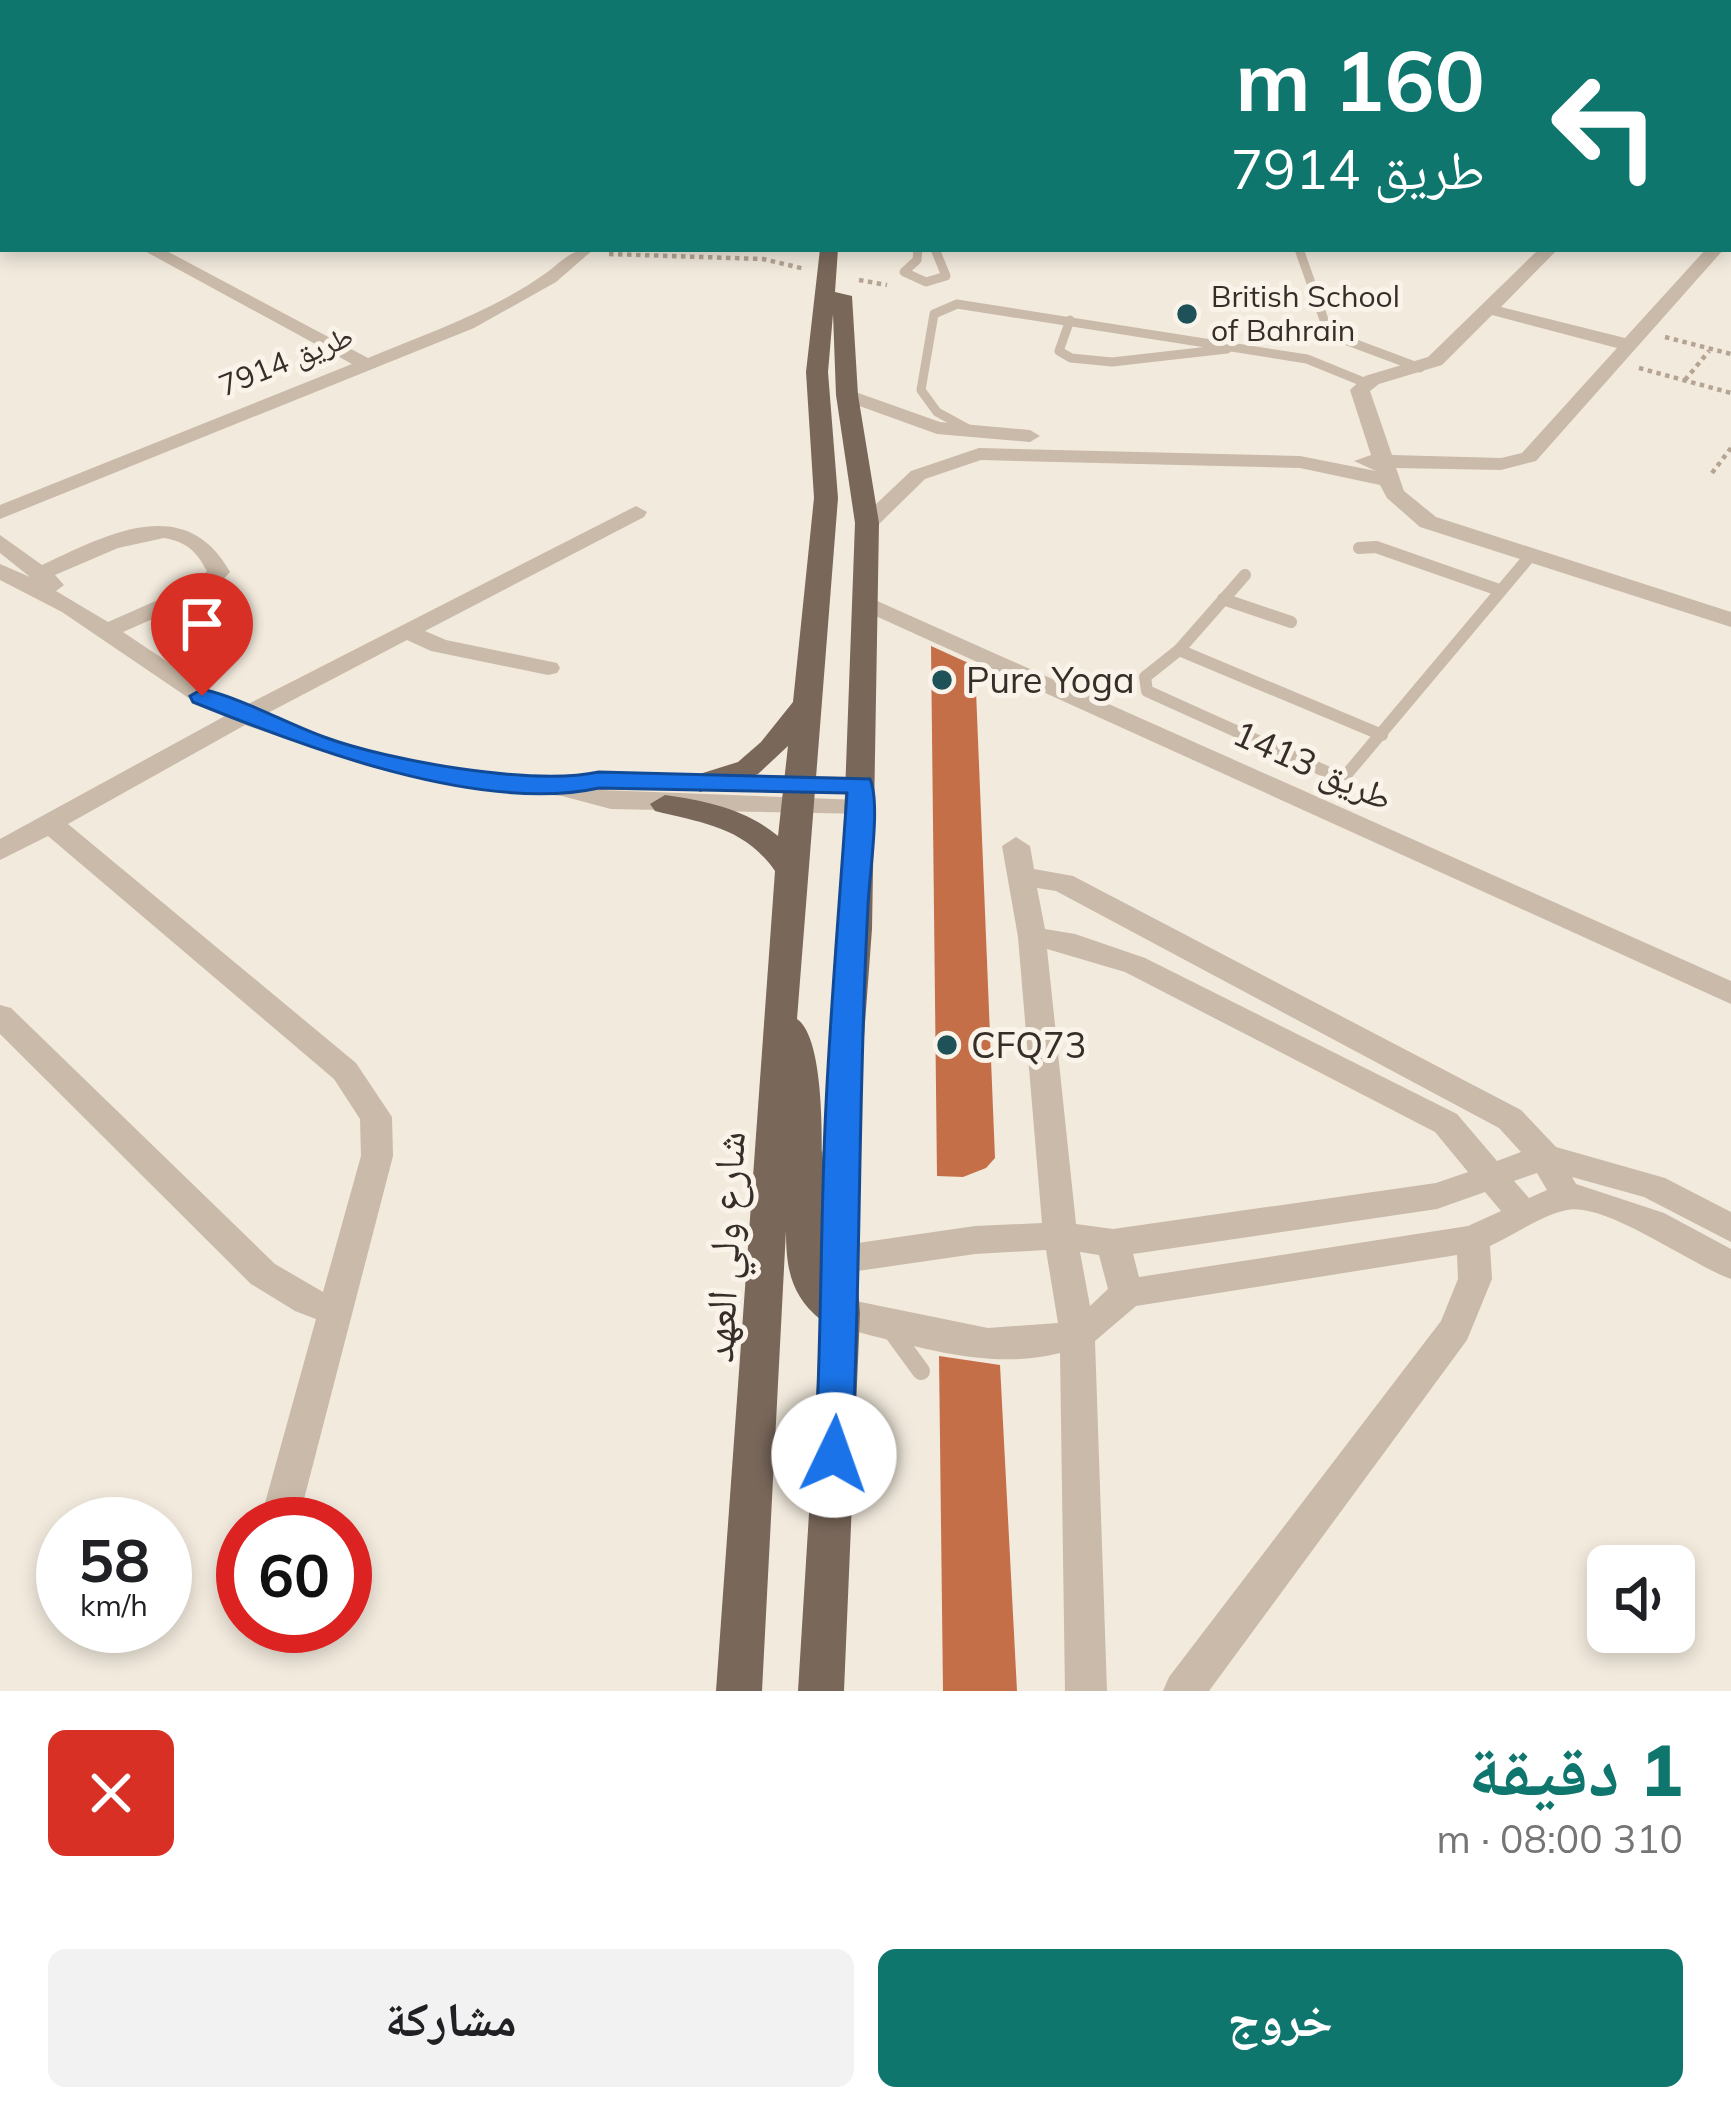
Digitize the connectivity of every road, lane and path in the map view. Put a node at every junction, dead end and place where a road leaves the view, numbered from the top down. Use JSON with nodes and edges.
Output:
{"nodes":[{"id":1,"x":156,"y":252,"type":"edge"},
{"id":2,"x":582,"y":252,"type":"edge"},
{"id":3,"x":606,"y":252,"type":"edge"},
{"id":4,"x":829,"y":252,"type":"edge"},
{"id":5,"x":842,"y":252,"type":"edge"},
{"id":6,"x":917,"y":252,"type":"edge"},
{"id":7,"x":935,"y":252,"type":"edge"},
{"id":8,"x":1300,"y":252,"type":"edge"},
{"id":9,"x":1546,"y":252,"type":"edge"},
{"id":10,"x":1712,"y":252,"type":"edge"},
{"id":11,"x":763,"y":259,"type":"dead end"},
{"id":12,"x":915,"y":262,"type":"junction"},
{"id":13,"x":938,"y":264,"type":"junction"},
{"id":14,"x":834,"y":300,"type":"junction"},
{"id":15,"x":1489,"y":309,"type":"junction"},
{"id":16,"x":1070,"y":320,"type":"junction"},
{"id":17,"x":1185,"y":336,"type":"junction"},
{"id":18,"x":1631,"y":347,"type":"junction"},
{"id":19,"x":1248,"y":349,"type":"junction"},
{"id":20,"x":1711,"y":349,"type":"junction"},
{"id":21,"x":1731,"y":354,"type":"edge"},
{"id":22,"x":1188,"y":356,"type":"junction"},
{"id":23,"x":366,"y":364,"type":"junction"},
{"id":24,"x":1420,"y":368,"type":"junction"},
{"id":25,"x":1685,"y":380,"type":"junction"},
{"id":26,"x":1366,"y":383,"type":"junction"},
{"id":27,"x":1731,"y":393,"type":"edge"},
{"id":28,"x":847,"y":394,"type":"junction"},
{"id":29,"x":975,"y":433,"type":"junction"},
{"id":30,"x":1016,"y":443,"type":"junction"},
{"id":31,"x":1731,"y":448,"type":"edge"},
{"id":32,"x":1381,"y":461,"type":"junction"},
{"id":33,"x":1712,"y":473,"type":"dead end"},
{"id":34,"x":636,"y":512,"type":"dead end"},
{"id":35,"x":0,"y":513,"type":"edge"},
{"id":36,"x":866,"y":524,"type":"junction"},
{"id":37,"x":0,"y":542,"type":"edge"},
{"id":38,"x":1359,"y":548,"type":"dead end"},
{"id":39,"x":1531,"y":555,"type":"junction"},
{"id":40,"x":0,"y":571,"type":"edge"},
{"id":41,"x":40,"y":574,"type":"junction"},
{"id":42,"x":1245,"y":575,"type":"dead end"},
{"id":43,"x":1499,"y":590,"type":"junction"},
{"id":44,"x":1223,"y":599,"type":"junction"},
{"id":45,"x":866,"y":603,"type":"junction"},
{"id":46,"x":70,"y":608,"type":"junction"},
{"id":47,"x":1731,"y":620,"type":"edge"},
{"id":48,"x":1291,"y":622,"type":"dead end"},
{"id":49,"x":104,"y":632,"type":"junction"},
{"id":50,"x":409,"y":632,"type":"junction"},
{"id":51,"x":1179,"y":650,"type":"junction"},
{"id":52,"x":548,"y":668,"type":"dead end"},
{"id":53,"x":802,"y":707,"type":"junction"},
{"id":54,"x":243,"y":716,"type":"junction"},
{"id":55,"x":1382,"y":735,"type":"junction"},
{"id":56,"x":700,"y":783,"type":"junction"},
{"id":57,"x":562,"y":788,"type":"junction"},
{"id":58,"x":796,"y":796,"type":"junction"},
{"id":59,"x":860,"y":796,"type":"junction"},
{"id":60,"x":665,"y":804,"type":"junction"},
{"id":61,"x":50,"y":823,"type":"junction"},
{"id":62,"x":0,"y":851,"type":"edge"},
{"id":63,"x":790,"y":870,"type":"junction"},
{"id":64,"x":1032,"y":937,"type":"junction"},
{"id":65,"x":1731,"y":992,"type":"edge"},
{"id":66,"x":782,"y":1000,"type":"junction"},
{"id":67,"x":0,"y":1016,"type":"edge"},
{"id":68,"x":1545,"y":1157,"type":"junction"},
{"id":69,"x":1489,"y":1177,"type":"junction"},
{"id":70,"x":1566,"y":1196,"type":"junction"},
{"id":71,"x":1522,"y":1213,"type":"junction"},
{"id":72,"x":1731,"y":1228,"type":"edge"},
{"id":73,"x":1063,"y":1238,"type":"junction"},
{"id":74,"x":1472,"y":1238,"type":"junction"},
{"id":75,"x":1112,"y":1243,"type":"junction"},
{"id":76,"x":837,"y":1260,"type":"junction"},
{"id":77,"x":1731,"y":1265,"type":"edge"},
{"id":78,"x":1126,"y":1293,"type":"junction"},
{"id":79,"x":337,"y":1311,"type":"junction"},
{"id":80,"x":842,"y":1313,"type":"junction"},
{"id":81,"x":883,"y":1322,"type":"junction"},
{"id":82,"x":1077,"y":1333,"type":"junction"},
{"id":83,"x":921,"y":1371,"type":"dead end"},
{"id":84,"x":286,"y":1497,"type":"edge"},
{"id":85,"x":739,"y":1691,"type":"edge"},
{"id":86,"x":821,"y":1691,"type":"edge"},
{"id":87,"x":1086,"y":1691,"type":"edge"},
{"id":88,"x":1184,"y":1691,"type":"edge"}],
"edges":[{"from":1,"to":23,"type":"street"},
{"from":2,"to":23,"type":"street","name":"طريق 7914"},
{"from":3,"to":11,"type":"path"},
{"from":4,"to":14,"type":"main road","name":"شارع ولي العهد"},
{"from":5,"to":14,"type":"main road","name":"شارع ولي العهد"},
{"from":6,"to":12,"type":"lane"},
{"from":7,"to":13,"type":"lane"},
{"from":8,"to":24,"type":"lane"},
{"from":9,"to":15,"type":"street"},
{"from":10,"to":18,"type":"street"},
{"from":12,"to":13,"type":"lane"},
{"from":12,"to":13,"type":"lane"},
{"from":14,"to":28,"type":"main road","name":"شارع ولي العهد"},
{"from":14,"to":53,"type":"main road","name":"شارع ولي العهد"},
{"from":15,"to":18,"type":"street"},
{"from":15,"to":24,"type":"street"},
{"from":16,"to":17,"type":"lane"},
{"from":16,"to":22,"type":"lane"},
{"from":16,"to":29,"type":"lane"},
{"from":17,"to":19,"type":"lane"},
{"from":17,"to":22,"type":"lane"},
{"from":18,"to":20,"type":"path"},
{"from":18,"to":25,"type":"path"},
{"from":18,"to":32,"type":"street"},
{"from":19,"to":22,"type":"lane"},
{"from":19,"to":26,"type":"lane"},
{"from":20,"to":21,"type":"path"},
{"from":20,"to":25,"type":"path"},
{"from":23,"to":35,"type":"street","name":"طريق 7914"},
{"from":24,"to":26,"type":"street"},
{"from":25,"to":27,"type":"path"},
{"from":26,"to":32,"type":"street"},
{"from":28,"to":29,"type":"street"},
{"from":28,"to":36,"type":"main road","name":"شارع ولي العهد"},
{"from":29,"to":30,"type":"street"},
{"from":30,"to":32,"type":"street"},
{"from":30,"to":32,"type":"street"},
{"from":30,"to":36,"type":"street"},
{"from":31,"to":33,"type":"path"},
{"from":32,"to":39,"type":"street"},
{"from":34,"to":50,"type":"street"},
{"from":36,"to":45,"type":"main road","name":"شارع ولي العهد"},
{"from":37,"to":41,"type":"street"},
{"from":38,"to":43,"type":"lane"},
{"from":39,"to":43,"type":"lane"},
{"from":39,"to":47,"type":"street"},
{"from":40,"to":46,"type":"street"},
{"from":41,"to":46,"type":"street"},
{"from":41,"to":49,"type":"street"},
{"from":42,"to":44,"type":"lane"},
{"from":43,"to":55,"type":"lane"},
{"from":44,"to":48,"type":"lane"},
{"from":44,"to":51,"type":"lane"},
{"from":45,"to":59,"type":"main road","name":"شارع ولي العهد"},
{"from":45,"to":65,"type":"street","name":"طريق 1413"},
{"from":46,"to":49,"type":"street"},
{"from":49,"to":54,"type":"street"},
{"from":50,"to":52,"type":"street"},
{"from":50,"to":54,"type":"street"},
{"from":51,"to":55,"type":"lane"},
{"from":51,"to":55,"type":"lane"},
{"from":53,"to":56,"type":"main road"},
{"from":53,"to":58,"type":"main road","name":"شارع ولي العهد"},
{"from":54,"to":57,"type":"street"},
{"from":54,"to":61,"type":"street"},
{"from":56,"to":57,"type":"street"},
{"from":56,"to":58,"type":"street"},
{"from":57,"to":60,"type":"street"},
{"from":58,"to":59,"type":"street"},
{"from":58,"to":60,"type":"street"},
{"from":58,"to":63,"type":"main road","name":"شارع ولي العهد"},
{"from":59,"to":76,"type":"main road","name":"شارع ولي العهد"},
{"from":60,"to":63,"type":"main road"},
{"from":61,"to":62,"type":"street"},
{"from":61,"to":79,"type":"street"},
{"from":63,"to":66,"type":"main road","name":"شارع ولي العهد"},
{"from":64,"to":68,"type":"street"},
{"from":64,"to":69,"type":"street"},
{"from":64,"to":73,"type":"street"},
{"from":66,"to":80,"type":"main road"},
{"from":66,"to":85,"type":"main road","name":"شارع ولي العهد"},
{"from":67,"to":79,"type":"street"},
{"from":68,"to":69,"type":"street"},
{"from":68,"to":70,"type":"street"},
{"from":68,"to":72,"type":"street"},
{"from":69,"to":71,"type":"street"},
{"from":69,"to":75,"type":"street"},
{"from":70,"to":71,"type":"street"},
{"from":70,"to":77,"type":"street"},
{"from":71,"to":74,"type":"street"},
{"from":73,"to":75,"type":"street"},
{"from":73,"to":76,"type":"street"},
{"from":73,"to":82,"type":"street"},
{"from":74,"to":78,"type":"street"},
{"from":74,"to":88,"type":"street"},
{"from":75,"to":78,"type":"street"},
{"from":76,"to":80,"type":"main road","name":"شارع ولي العهد"},
{"from":78,"to":82,"type":"street"},
{"from":79,"to":84,"type":"street"},
{"from":80,"to":81,"type":"street"},
{"from":80,"to":86,"type":"main road","name":"شارع ولي العهد"},
{"from":81,"to":82,"type":"street"},
{"from":81,"to":83,"type":"lane"},
{"from":82,"to":87,"type":"street"}]}
